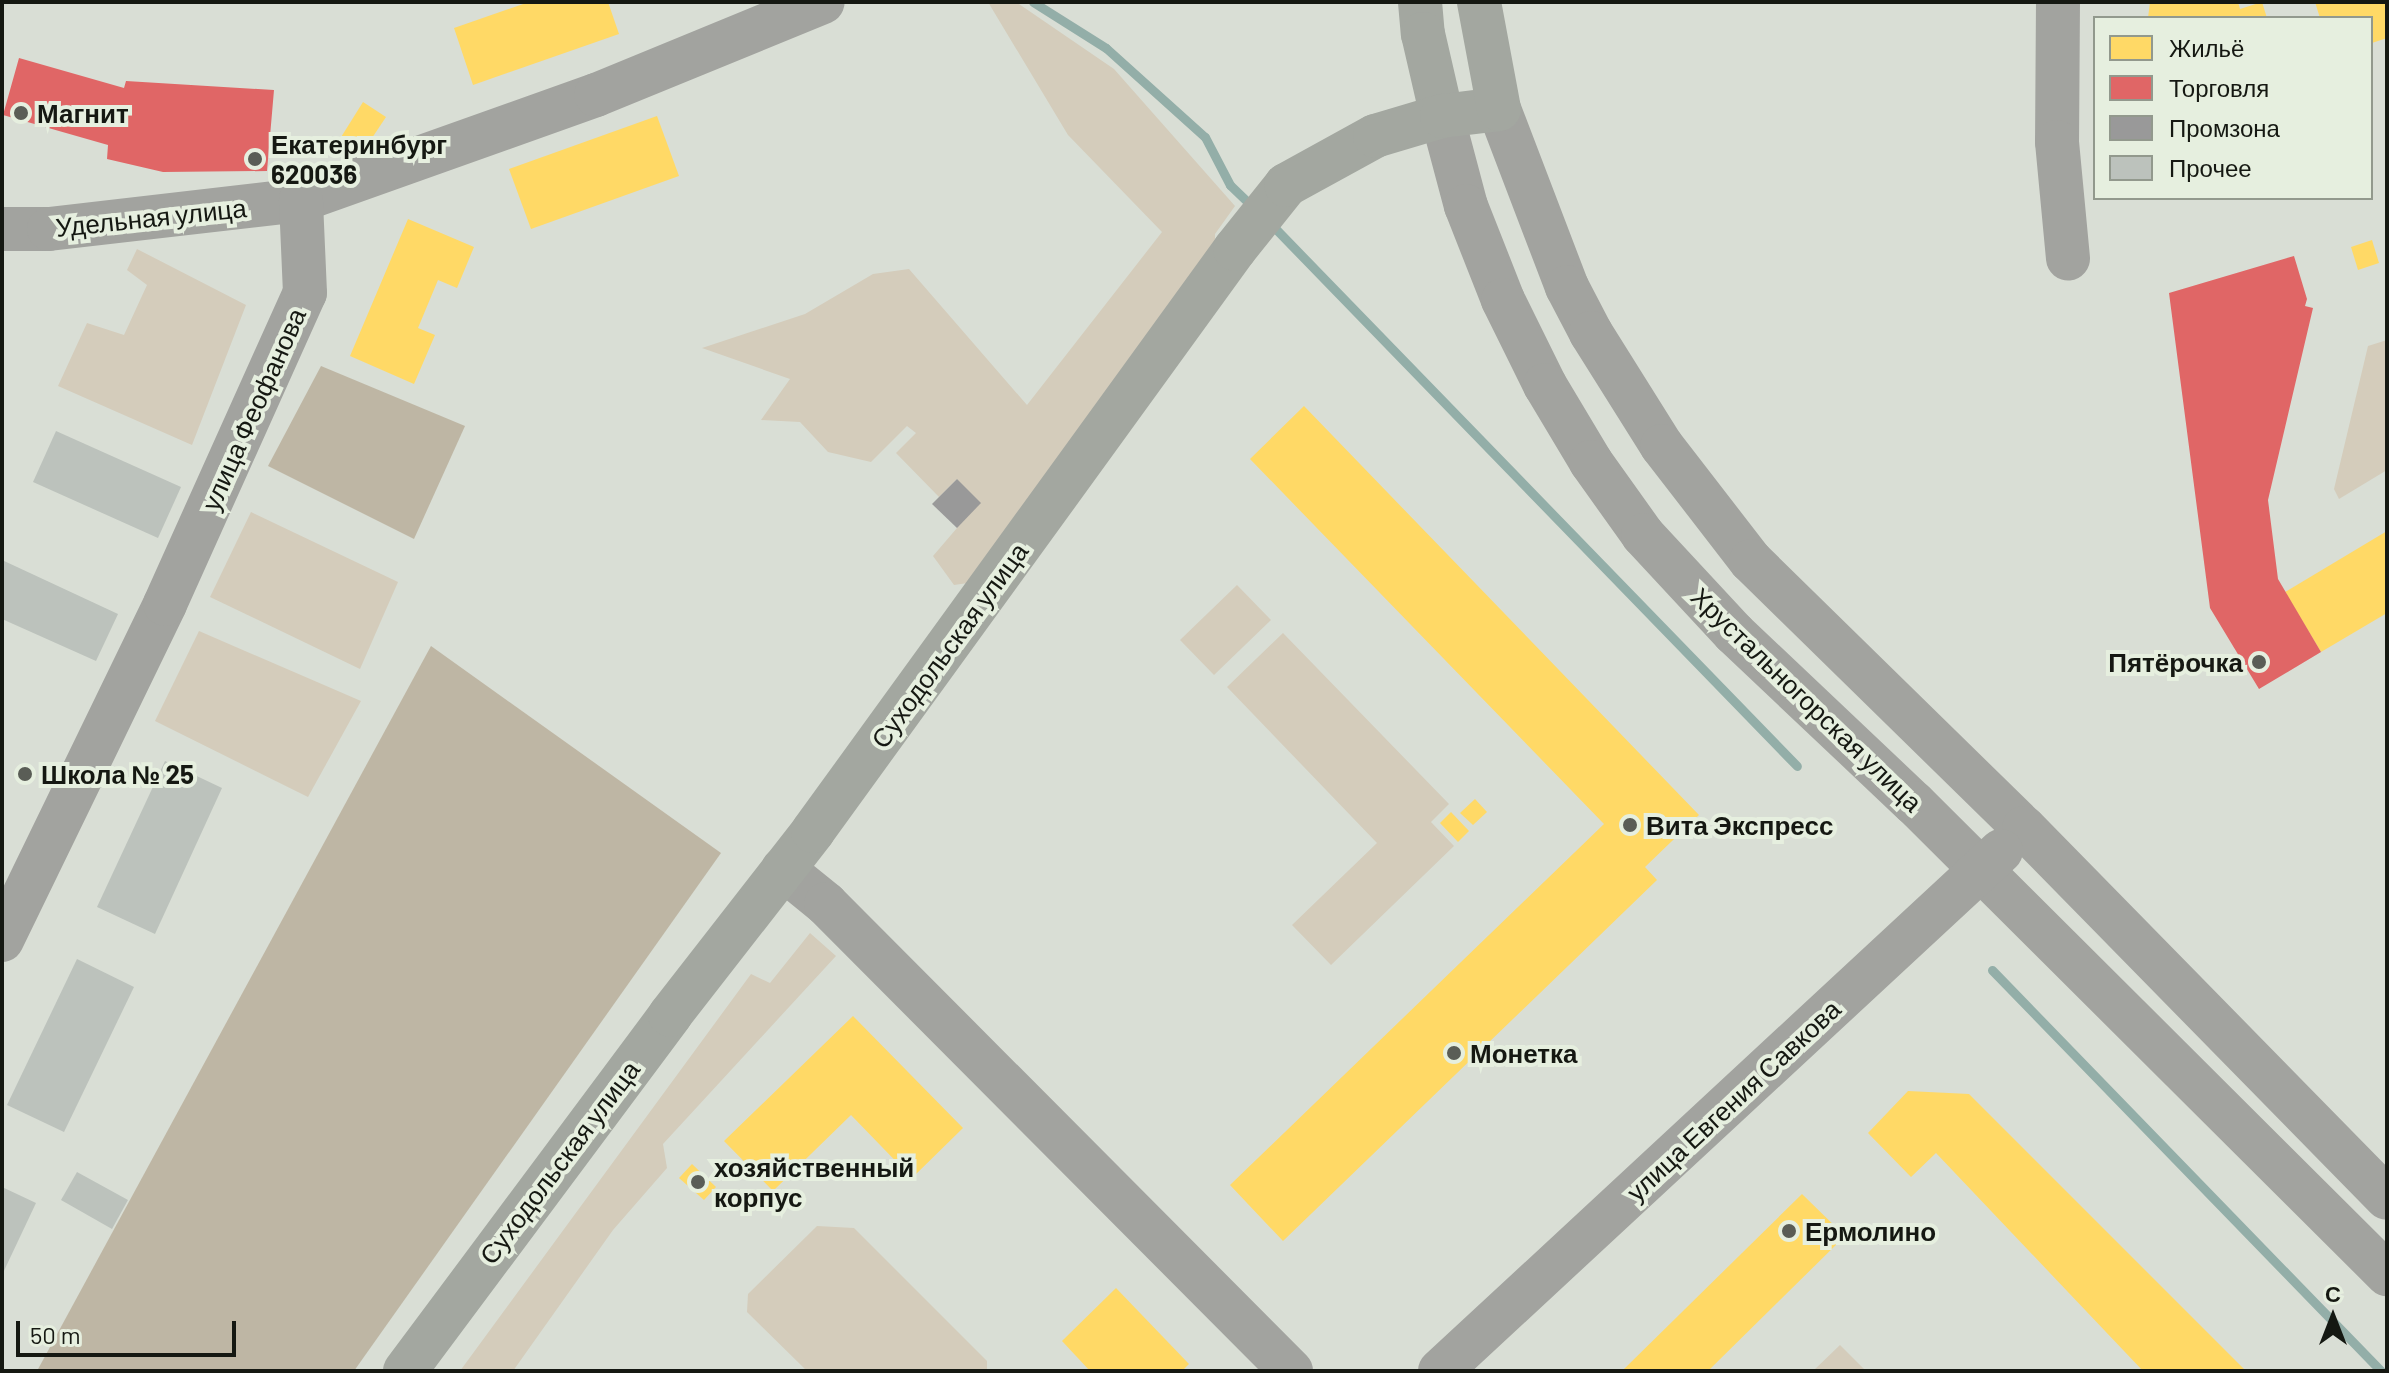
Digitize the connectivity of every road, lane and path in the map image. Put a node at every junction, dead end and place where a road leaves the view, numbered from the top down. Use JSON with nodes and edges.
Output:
{"nodes":[{"id":1,"x":823,"y":2,"type":"edge"},
{"id":2,"x":1420,"y":2,"type":"edge"},
{"id":3,"x":1479,"y":2,"type":"edge"},
{"id":4,"x":2058,"y":2,"type":"edge"},
{"id":5,"x":1499,"y":109,"type":"junction"},
{"id":6,"x":1442,"y":116,"type":"junction"},
{"id":7,"x":301,"y":200,"type":"junction"},
{"id":8,"x":2,"y":229,"type":"edge"},
{"id":9,"x":2068,"y":258,"type":"dead end"},
{"id":10,"x":2024,"y":828,"type":"junction"},
{"id":11,"x":783,"y":869,"type":"junction"},
{"id":12,"x":1981,"y":870,"type":"junction"},
{"id":13,"x":2,"y":940,"type":"edge"},
{"id":14,"x":2387,"y":1198,"type":"edge"},
{"id":15,"x":2387,"y":1274,"type":"edge"},
{"id":16,"x":405,"y":1371,"type":"edge"},
{"id":17,"x":1291,"y":1371,"type":"edge"},
{"id":18,"x":1440,"y":1371,"type":"edge"}],
"edges":[{"from":1,"to":7,"type":"street"},
{"from":2,"to":6,"type":"main road","name":"Хрустальногорская улица"},
{"from":3,"to":5,"type":"main road"},
{"from":4,"to":9,"type":"street"},
{"from":5,"to":6,"type":"main road","name":"Суходольская улица"},
{"from":5,"to":10,"type":"street"},
{"from":6,"to":11,"type":"main road","name":"Суходольская улица"},
{"from":6,"to":12,"type":"street","name":"Хрустальногорская улица"},
{"from":7,"to":8,"type":"street","name":"Удельная улица"},
{"from":7,"to":13,"type":"street","name":"улица Феофанова"},
{"from":10,"to":12,"type":"street","name":"улица Евгения Савкова"},
{"from":10,"to":14,"type":"street"},
{"from":11,"to":16,"type":"main road","name":"Суходольская улица"},
{"from":11,"to":17,"type":"street"},
{"from":12,"to":15,"type":"street","name":"Хрустальногорская улица"},
{"from":12,"to":18,"type":"street","name":"улица Евгения Савкова"}]}
